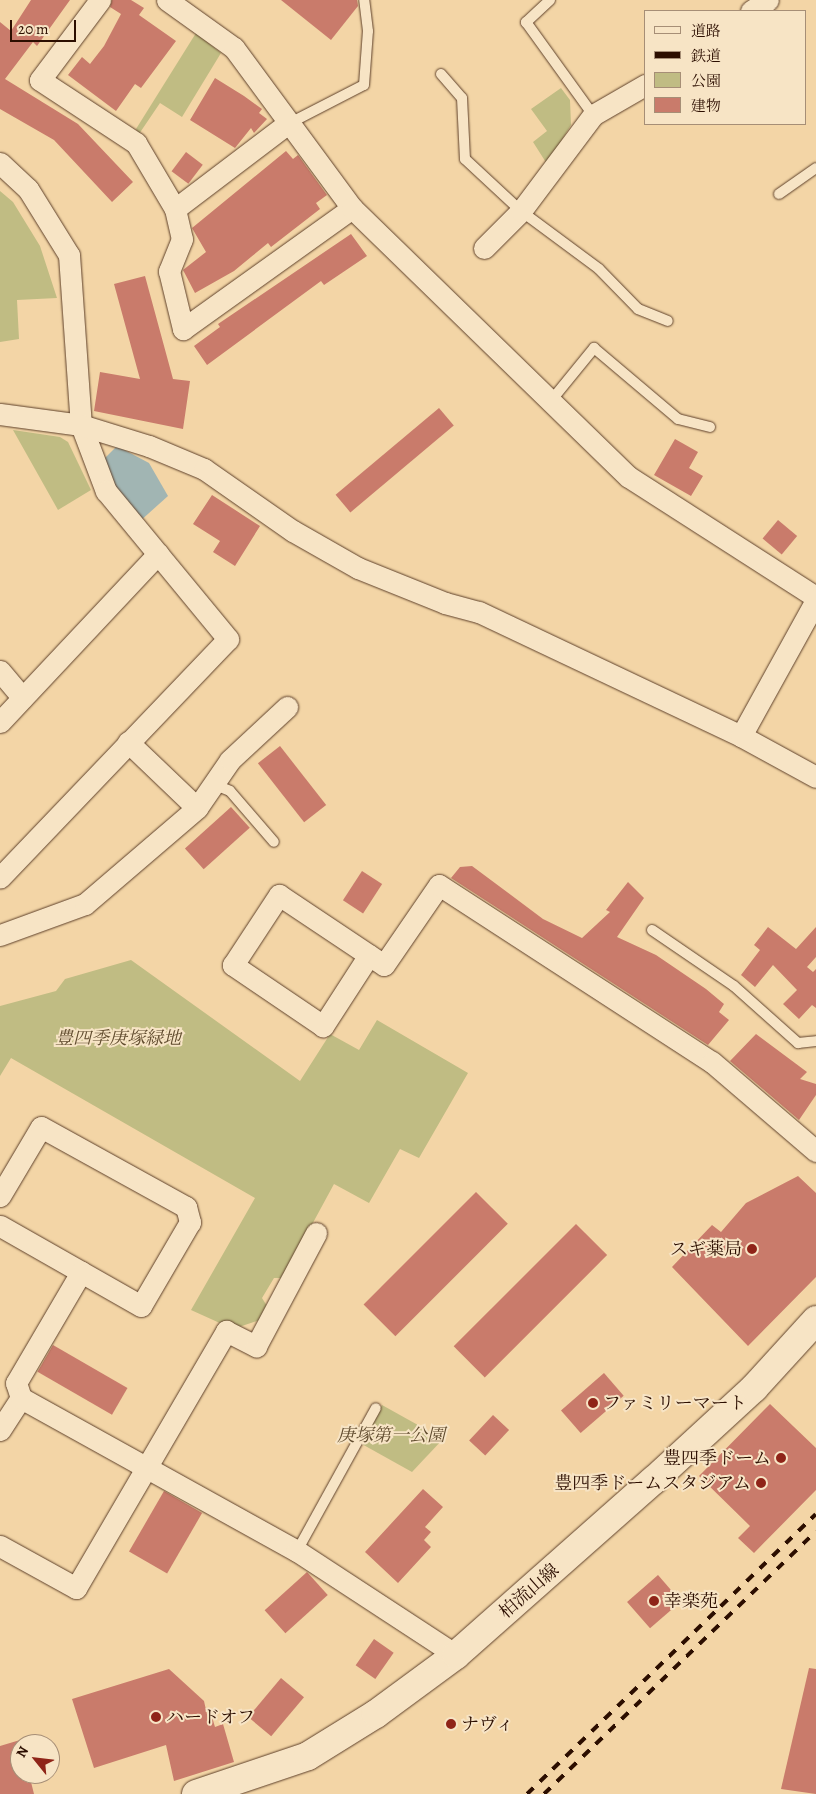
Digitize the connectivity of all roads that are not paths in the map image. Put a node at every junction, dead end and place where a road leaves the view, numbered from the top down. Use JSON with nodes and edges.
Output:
{"nodes":[{"id":1,"x":100,"y":0,"type":"edge"},
{"id":2,"x":167,"y":0,"type":"edge"},
{"id":3,"x":364,"y":0,"type":"edge"},
{"id":4,"x":550,"y":0,"type":"edge"},
{"id":5,"x":768,"y":0,"type":"edge"},
{"id":6,"x":753,"y":10,"type":"edge"},
{"id":7,"x":441,"y":74,"type":"dead end"},
{"id":8,"x":644,"y":86,"type":"edge"},
{"id":9,"x":593,"y":115,"type":"junction"},
{"id":10,"x":287,"y":124,"type":"junction"},
{"id":11,"x":0,"y":163,"type":"edge"},
{"id":12,"x":816,"y":168,"type":"edge"},
{"id":13,"x":779,"y":194,"type":"dead end"},
{"id":14,"x":352,"y":208,"type":"junction"},
{"id":15,"x":175,"y":209,"type":"junction"},
{"id":16,"x":521,"y":211,"type":"junction"},
{"id":17,"x":484,"y":248,"type":"dead end"},
{"id":18,"x":668,"y":321,"type":"dead end"},
{"id":19,"x":550,"y":403,"type":"junction"},
{"id":20,"x":0,"y":414,"type":"edge"},
{"id":21,"x":81,"y":425,"type":"junction"},
{"id":22,"x":710,"y":428,"type":"dead end"},
{"id":23,"x":158,"y":554,"type":"junction"},
{"id":24,"x":816,"y":598,"type":"edge"},
{"id":25,"x":0,"y":671,"type":"edge"},
{"id":26,"x":23,"y":698,"type":"junction"},
{"id":27,"x":286,"y":707,"type":"dead end"},
{"id":28,"x":0,"y":722,"type":"edge"},
{"id":29,"x":741,"y":736,"type":"junction"},
{"id":30,"x":128,"y":742,"type":"junction"},
{"id":31,"x":816,"y":777,"type":"edge"},
{"id":32,"x":213,"y":784,"type":"junction"},
{"id":33,"x":197,"y":808,"type":"junction"},
{"id":34,"x":274,"y":842,"type":"dead end"},
{"id":35,"x":0,"y":878,"type":"edge"},
{"id":36,"x":652,"y":930,"type":"dead end"},
{"id":37,"x":0,"y":936,"type":"edge"},
{"id":38,"x":369,"y":955,"type":"junction"},
{"id":39,"x":816,"y":1040,"type":"edge"},
{"id":40,"x":816,"y":1152,"type":"edge"},
{"id":41,"x":0,"y":1196,"type":"edge"},
{"id":42,"x":0,"y":1226,"type":"edge"},
{"id":43,"x":316,"y":1233,"type":"dead end"},
{"id":44,"x":81,"y":1272,"type":"junction"},
{"id":45,"x":816,"y":1320,"type":"edge"},
{"id":46,"x":21,"y":1398,"type":"junction"},
{"id":47,"x":376,"y":1408,"type":"dead end"},
{"id":48,"x":0,"y":1430,"type":"edge"},
{"id":49,"x":150,"y":1466,"type":"junction"},
{"id":50,"x":0,"y":1546,"type":"edge"},
{"id":51,"x":297,"y":1551,"type":"junction"},
{"id":52,"x":456,"y":1655,"type":"junction"},
{"id":53,"x":196,"y":1794,"type":"edge"}],
"edges":[{"from":1,"to":15,"type":"street"},
{"from":2,"to":10,"type":"street"},
{"from":3,"to":10,"type":"lane"},
{"from":4,"to":9,"type":"lane"},
{"from":5,"to":6,"type":"street"},
{"from":7,"to":16,"type":"lane"},
{"from":8,"to":9,"type":"street"},
{"from":9,"to":16,"type":"street"},
{"from":10,"to":14,"type":"street"},
{"from":10,"to":15,"type":"street"},
{"from":11,"to":21,"type":"street"},
{"from":12,"to":13,"type":"lane"},
{"from":14,"to":15,"type":"street"},
{"from":14,"to":19,"type":"street"},
{"from":16,"to":17,"type":"street"},
{"from":16,"to":18,"type":"lane"},
{"from":19,"to":22,"type":"lane"},
{"from":19,"to":24,"type":"street"},
{"from":20,"to":21,"type":"street"},
{"from":21,"to":23,"type":"street"},
{"from":21,"to":29,"type":"street"},
{"from":23,"to":26,"type":"street"},
{"from":23,"to":30,"type":"street"},
{"from":24,"to":29,"type":"street"},
{"from":25,"to":26,"type":"street"},
{"from":26,"to":28,"type":"street"},
{"from":27,"to":32,"type":"street"},
{"from":29,"to":31,"type":"street"},
{"from":30,"to":33,"type":"street"},
{"from":30,"to":35,"type":"street"},
{"from":32,"to":33,"type":"street"},
{"from":32,"to":34,"type":"lane"},
{"from":33,"to":37,"type":"street"},
{"from":36,"to":39,"type":"lane"},
{"from":38,"to":38,"type":"street"},
{"from":38,"to":40,"type":"street"},
{"from":41,"to":44,"type":"street"},
{"from":42,"to":44,"type":"street"},
{"from":43,"to":49,"type":"street"},
{"from":44,"to":46,"type":"street"},
{"from":45,"to":52,"type":"main road","name":"柏流山線"},
{"from":46,"to":48,"type":"street"},
{"from":46,"to":49,"type":"street"},
{"from":47,"to":51,"type":"lane"},
{"from":49,"to":50,"type":"street"},
{"from":49,"to":51,"type":"street"},
{"from":51,"to":52,"type":"street"},
{"from":52,"to":53,"type":"main road","name":"柏流山線"}]}
